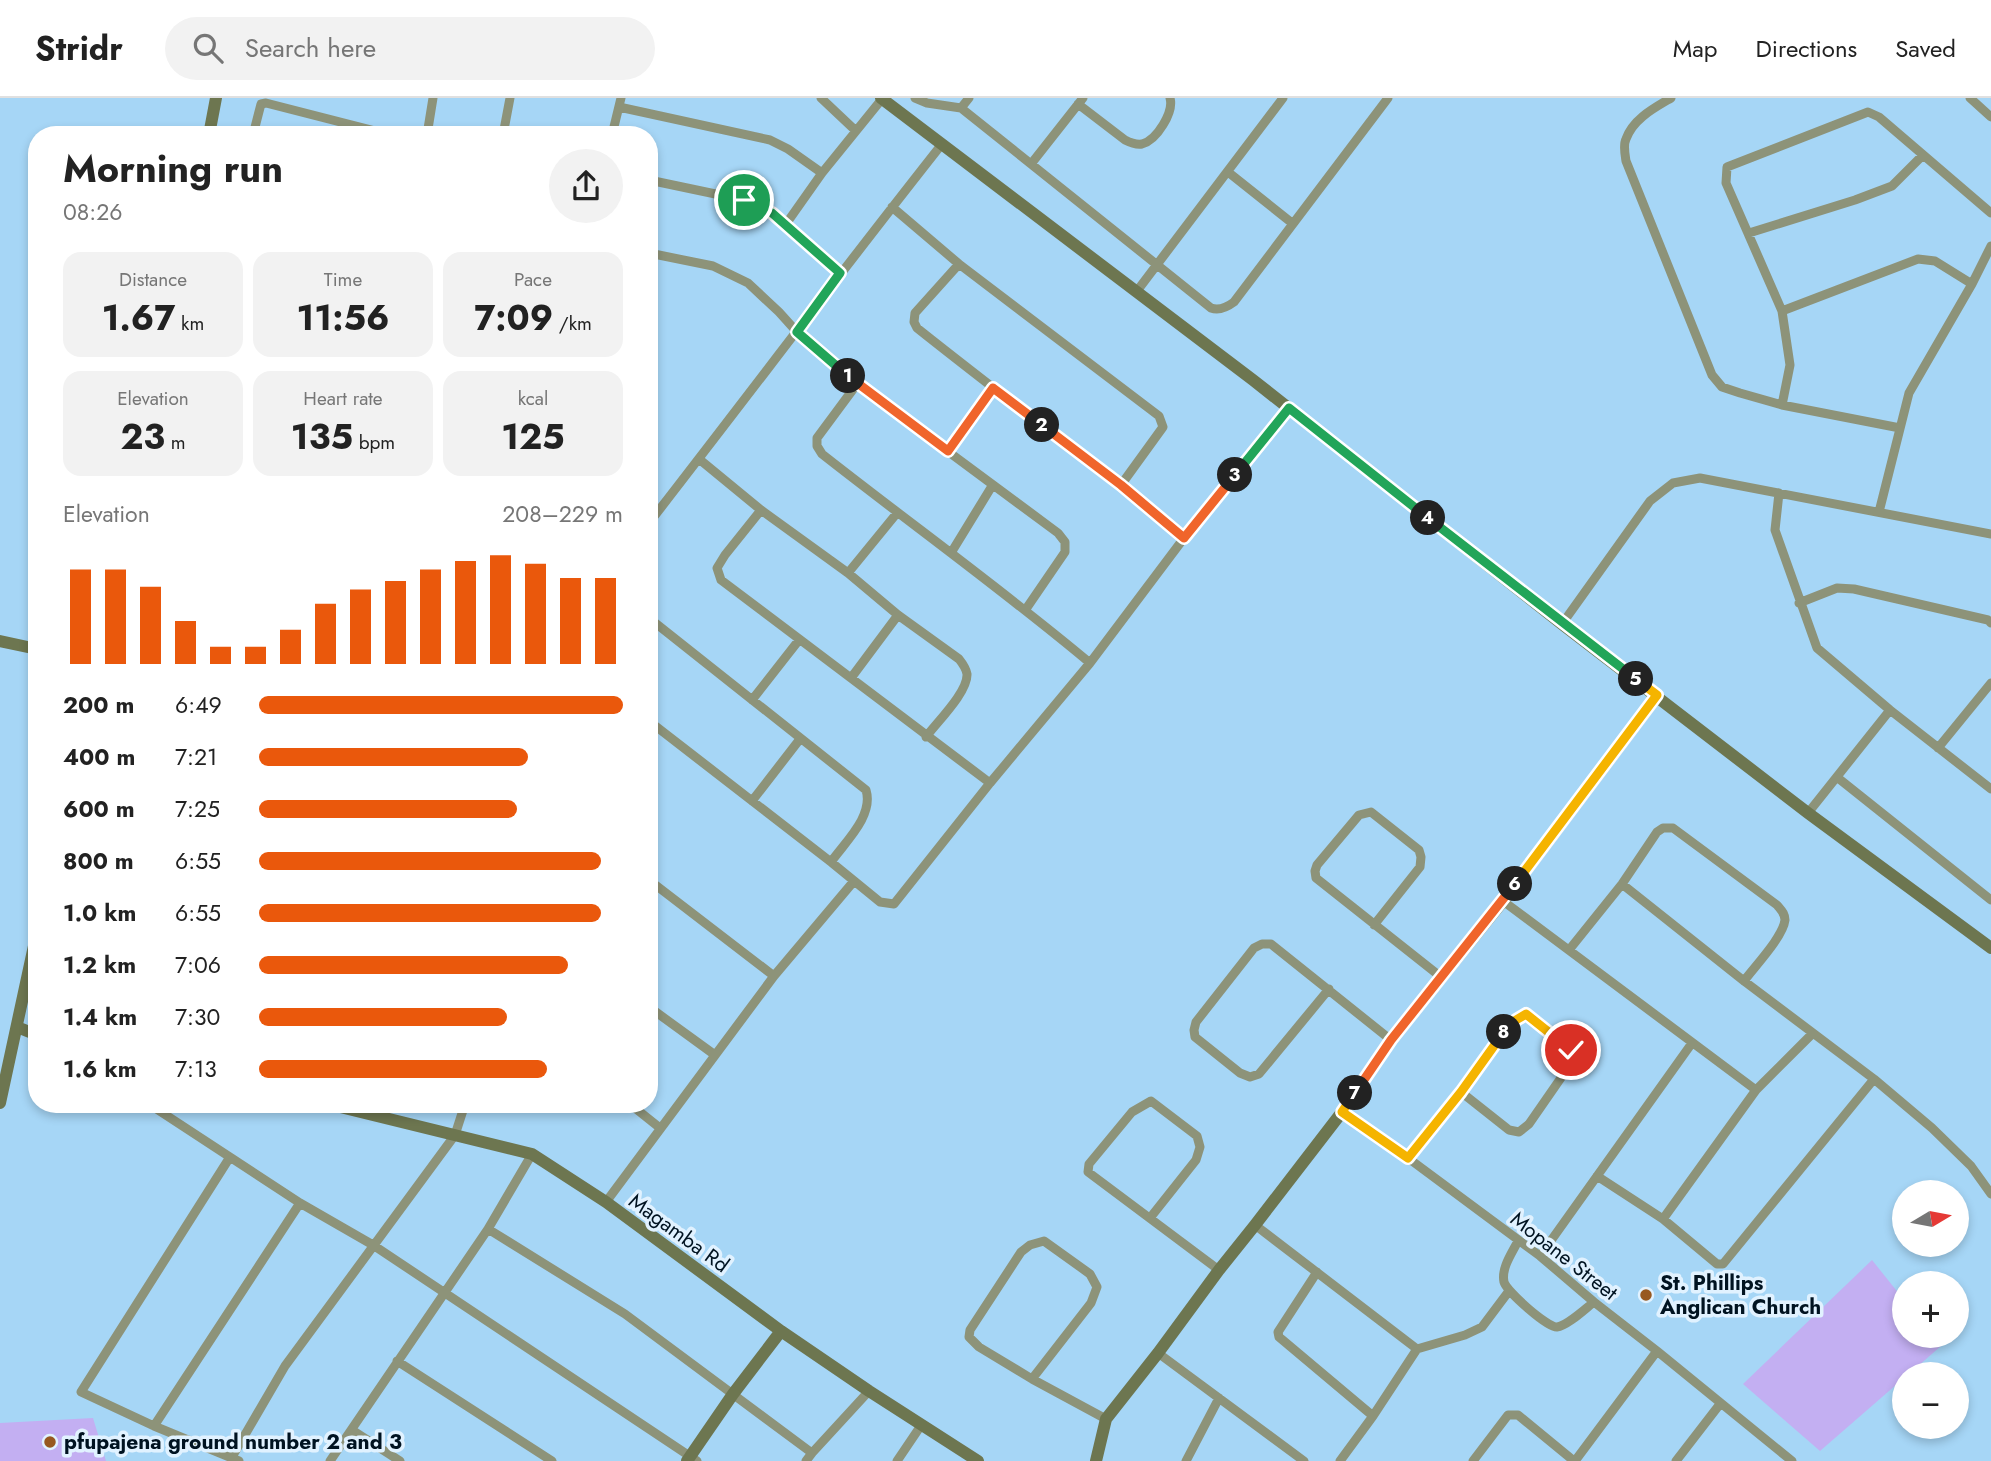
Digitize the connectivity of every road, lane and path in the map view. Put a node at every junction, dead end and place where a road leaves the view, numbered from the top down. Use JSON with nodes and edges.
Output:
{"nodes":[{"id":1,"x":216,"y":98,"type":"edge"},
{"id":2,"x":433,"y":98,"type":"edge"},
{"id":3,"x":510,"y":98,"type":"edge"},
{"id":4,"x":821,"y":98,"type":"edge"},
{"id":5,"x":915,"y":98,"type":"edge"},
{"id":6,"x":969,"y":98,"type":"edge"},
{"id":7,"x":1170,"y":98,"type":"edge"},
{"id":8,"x":1283,"y":98,"type":"edge"},
{"id":9,"x":1388,"y":98,"type":"edge"},
{"id":10,"x":1671,"y":98,"type":"edge"},
{"id":11,"x":1970,"y":98,"type":"edge"},
{"id":12,"x":882,"y":99,"type":"edge"},
{"id":13,"x":1081,"y":101,"type":"edge"},
{"id":14,"x":620,"y":102,"type":"edge"},
{"id":15,"x":961,"y":108,"type":"junction"},
{"id":16,"x":1991,"y":117,"type":"edge"},
{"id":17,"x":211,"y":126,"type":"edge"},
{"id":18,"x":255,"y":126,"type":"edge"},
{"id":19,"x":347,"y":126,"type":"edge"},
{"id":20,"x":428,"y":126,"type":"edge"},
{"id":21,"x":505,"y":126,"type":"edge"},
{"id":22,"x":614,"y":126,"type":"edge"},
{"id":23,"x":856,"y":131,"type":"junction"},
{"id":24,"x":942,"y":144,"type":"junction"},
{"id":25,"x":1923,"y":155,"type":"junction"},
{"id":26,"x":1031,"y":164,"type":"junction"},
{"id":27,"x":1228,"y":172,"type":"junction"},
{"id":28,"x":822,"y":173,"type":"junction"},
{"id":29,"x":658,"y":182,"type":"edge"},
{"id":30,"x":892,"y":207,"type":"junction"},
{"id":31,"x":1991,"y":213,"type":"edge"},
{"id":32,"x":1292,"y":223,"type":"junction"},
{"id":33,"x":786,"y":224,"type":"junction"},
{"id":34,"x":1749,"y":233,"type":"junction"},
{"id":35,"x":1991,"y":246,"type":"edge"},
{"id":36,"x":658,"y":255,"type":"edge"},
{"id":37,"x":959,"y":264,"type":"junction"},
{"id":38,"x":1157,"y":265,"type":"junction"},
{"id":39,"x":840,"y":273,"type":"junction"},
{"id":40,"x":1972,"y":284,"type":"junction"},
{"id":41,"x":1137,"y":292,"type":"junction"},
{"id":42,"x":1782,"y":311,"type":"junction"},
{"id":43,"x":797,"y":332,"type":"junction"},
{"id":44,"x":857,"y":384,"type":"junction"},
{"id":45,"x":993,"y":388,"type":"junction"},
{"id":46,"x":1782,"y":405,"type":"junction"},
{"id":47,"x":1289,"y":408,"type":"junction"},
{"id":48,"x":1900,"y":428,"type":"junction"},
{"id":49,"x":948,"y":451,"type":"junction"},
{"id":50,"x":699,"y":459,"type":"junction"},
{"id":51,"x":1121,"y":485,"type":"junction"},
{"id":52,"x":992,"y":486,"type":"junction"},
{"id":53,"x":1779,"y":493,"type":"junction"},
{"id":54,"x":761,"y":510,"type":"junction"},
{"id":55,"x":658,"y":511,"type":"edge"},
{"id":56,"x":1879,"y":512,"type":"junction"},
{"id":57,"x":897,"y":513,"type":"junction"},
{"id":58,"x":1991,"y":534,"type":"edge"},
{"id":59,"x":1184,"y":538,"type":"junction"},
{"id":60,"x":951,"y":553,"type":"junction"},
{"id":61,"x":848,"y":573,"type":"junction"},
{"id":62,"x":1799,"y":603,"type":"junction"},
{"id":63,"x":1026,"y":609,"type":"junction"},
{"id":64,"x":898,"y":615,"type":"junction"},
{"id":65,"x":1991,"y":622,"type":"edge"},
{"id":66,"x":1562,"y":624,"type":"junction"},
{"id":67,"x":658,"y":625,"type":"edge"},
{"id":68,"x":799,"y":640,"type":"junction"},
{"id":69,"x":0,"y":641,"type":"edge"},
{"id":70,"x":28,"y":647,"type":"edge"},
{"id":71,"x":1090,"y":663,"type":"junction"},
{"id":72,"x":852,"y":678,"type":"junction"},
{"id":73,"x":1991,"y":684,"type":"edge"},
{"id":74,"x":1657,"y":695,"type":"junction"},
{"id":75,"x":752,"y":700,"type":"junction"},
{"id":76,"x":1889,"y":710,"type":"junction"},
{"id":77,"x":658,"y":728,"type":"edge"},
{"id":78,"x":926,"y":737,"type":"junction"},
{"id":79,"x":800,"y":739,"type":"junction"},
{"id":80,"x":1938,"y":748,"type":"junction"},
{"id":81,"x":1838,"y":778,"type":"junction"},
{"id":82,"x":990,"y":783,"type":"junction"},
{"id":83,"x":1991,"y":789,"type":"edge"},
{"id":84,"x":752,"y":802,"type":"junction"},
{"id":85,"x":1808,"y":813,"type":"junction"},
{"id":86,"x":831,"y":862,"type":"junction"},
{"id":87,"x":854,"y":881,"type":"junction"},
{"id":88,"x":1622,"y":884,"type":"junction"},
{"id":89,"x":658,"y":887,"type":"edge"},
{"id":90,"x":1991,"y":900,"type":"edge"},
{"id":91,"x":1503,"y":901,"type":"junction"},
{"id":92,"x":1374,"y":925,"type":"junction"},
{"id":93,"x":1991,"y":948,"type":"edge"},
{"id":94,"x":1569,"y":950,"type":"junction"},
{"id":95,"x":28,"y":975,"type":"edge"},
{"id":96,"x":774,"y":976,"type":"junction"},
{"id":97,"x":1441,"y":977,"type":"junction"},
{"id":98,"x":1744,"y":981,"type":"junction"},
{"id":99,"x":1329,"y":989,"type":"junction"},
{"id":100,"x":658,"y":1014,"type":"edge"},
{"id":101,"x":17,"y":1027,"type":"junction"},
{"id":102,"x":28,"y":1031,"type":"edge"},
{"id":103,"x":1813,"y":1033,"type":"junction"},
{"id":104,"x":1391,"y":1040,"type":"junction"},
{"id":105,"x":1692,"y":1043,"type":"junction"},
{"id":106,"x":715,"y":1055,"type":"junction"},
{"id":107,"x":1874,"y":1079,"type":"junction"},
{"id":108,"x":1756,"y":1090,"type":"junction"},
{"id":109,"x":1461,"y":1092,"type":"junction"},
{"id":110,"x":0,"y":1103,"type":"edge"},
{"id":111,"x":1342,"y":1112,"type":"junction"},
{"id":112,"x":163,"y":1113,"type":"edge"},
{"id":113,"x":366,"y":1113,"type":"edge"},
{"id":114,"x":462,"y":1113,"type":"edge"},
{"id":115,"x":642,"y":1113,"type":"edge"},
{"id":116,"x":660,"y":1128,"type":"junction"},
{"id":117,"x":455,"y":1135,"type":"junction"},
{"id":118,"x":532,"y":1154,"type":"junction"},
{"id":119,"x":230,"y":1157,"type":"junction"},
{"id":120,"x":1408,"y":1158,"type":"junction"},
{"id":121,"x":1597,"y":1176,"type":"junction"},
{"id":122,"x":1991,"y":1194,"type":"edge"},
{"id":123,"x":606,"y":1202,"type":"junction"},
{"id":124,"x":300,"y":1203,"type":"junction"},
{"id":125,"x":1150,"y":1218,"type":"junction"},
{"id":126,"x":1663,"y":1219,"type":"junction"},
{"id":127,"x":1255,"y":1225,"type":"junction"},
{"id":128,"x":488,"y":1229,"type":"junction"},
{"id":129,"x":1518,"y":1241,"type":"junction"},
{"id":130,"x":373,"y":1245,"type":"junction"},
{"id":131,"x":1540,"y":1256,"type":"junction"},
{"id":132,"x":1219,"y":1270,"type":"junction"},
{"id":133,"x":1317,"y":1272,"type":"junction"},
{"id":134,"x":1509,"y":1291,"type":"junction"},
{"id":135,"x":444,"y":1292,"type":"junction"},
{"id":136,"x":1594,"y":1302,"type":"junction"},
{"id":137,"x":781,"y":1331,"type":"junction"},
{"id":138,"x":1417,"y":1349,"type":"junction"},
{"id":139,"x":1657,"y":1351,"type":"junction"},
{"id":140,"x":1158,"y":1353,"type":"junction"},
{"id":141,"x":397,"y":1361,"type":"junction"},
{"id":142,"x":1032,"y":1379,"type":"junction"},
{"id":143,"x":869,"y":1391,"type":"junction"},
{"id":144,"x":733,"y":1394,"type":"junction"},
{"id":145,"x":1219,"y":1398,"type":"junction"},
{"id":146,"x":1720,"y":1404,"type":"junction"},
{"id":147,"x":1373,"y":1416,"type":"junction"},
{"id":148,"x":1106,"y":1419,"type":"junction"},
{"id":149,"x":922,"y":1424,"type":"junction"},
{"id":150,"x":155,"y":1426,"type":"junction"},
{"id":151,"x":352,"y":1430,"type":"junction"},
{"id":152,"x":809,"y":1457,"type":"edge"},
{"id":153,"x":236,"y":1459,"type":"edge"},
{"id":154,"x":692,"y":1460,"type":"edge"},
{"id":155,"x":330,"y":1461,"type":"edge"},
{"id":156,"x":400,"y":1461,"type":"edge"},
{"id":157,"x":552,"y":1461,"type":"edge"},
{"id":158,"x":897,"y":1461,"type":"edge"},
{"id":159,"x":978,"y":1461,"type":"edge"},
{"id":160,"x":1096,"y":1461,"type":"edge"},
{"id":161,"x":1186,"y":1461,"type":"edge"},
{"id":162,"x":1304,"y":1461,"type":"edge"},
{"id":163,"x":1340,"y":1461,"type":"edge"},
{"id":164,"x":1473,"y":1461,"type":"edge"},
{"id":165,"x":1575,"y":1461,"type":"edge"},
{"id":166,"x":1676,"y":1461,"type":"edge"},
{"id":167,"x":1792,"y":1461,"type":"edge"}],
"edges":[{"from":1,"to":17,"type":"street"},
{"from":2,"to":20,"type":"street"},
{"from":3,"to":21,"type":"street"},
{"from":4,"to":23,"type":"street"},
{"from":5,"to":15,"type":"street"},
{"from":6,"to":15,"type":"street"},
{"from":7,"to":13,"type":"street"},
{"from":8,"to":27,"type":"street"},
{"from":9,"to":32,"type":"street"},
{"from":10,"to":46,"type":"street"},
{"from":11,"to":16,"type":"street"},
{"from":12,"to":23,"type":"street"},
{"from":12,"to":24,"type":"street"},
{"from":13,"to":26,"type":"street"},
{"from":14,"to":22,"type":"street"},
{"from":14,"to":28,"type":"street"},
{"from":15,"to":26,"type":"street"},
{"from":18,"to":19,"type":"street"},
{"from":23,"to":28,"type":"street"},
{"from":24,"to":30,"type":"street"},
{"from":24,"to":41,"type":"street"},
{"from":25,"to":31,"type":"street"},
{"from":25,"to":34,"type":"street"},
{"from":25,"to":34,"type":"street"},
{"from":26,"to":38,"type":"street"},
{"from":27,"to":32,"type":"street"},
{"from":27,"to":38,"type":"street"},
{"from":28,"to":33,"type":"street"},
{"from":29,"to":33,"type":"street"},
{"from":30,"to":37,"type":"street"},
{"from":30,"to":39,"type":"street"},
{"from":32,"to":38,"type":"street"},
{"from":33,"to":39,"type":"street"},
{"from":34,"to":42,"type":"street"},
{"from":35,"to":40,"type":"street"},
{"from":36,"to":43,"type":"street"},
{"from":37,"to":45,"type":"street"},
{"from":37,"to":51,"type":"street"},
{"from":38,"to":41,"type":"street"},
{"from":39,"to":43,"type":"street"},
{"from":40,"to":42,"type":"street"},
{"from":40,"to":48,"type":"street"},
{"from":41,"to":47,"type":"street"},
{"from":42,"to":46,"type":"street"},
{"from":43,"to":44,"type":"street"},
{"from":43,"to":50,"type":"street"},
{"from":44,"to":49,"type":"street"},
{"from":44,"to":57,"type":"street"},
{"from":45,"to":49,"type":"street"},
{"from":45,"to":51,"type":"street"},
{"from":46,"to":48,"type":"street"},
{"from":47,"to":59,"type":"street"},
{"from":47,"to":66,"type":"street"},
{"from":48,"to":56,"type":"street"},
{"from":49,"to":52,"type":"street"},
{"from":50,"to":54,"type":"street"},
{"from":50,"to":55,"type":"street"},
{"from":51,"to":59,"type":"street"},
{"from":52,"to":60,"type":"street"},
{"from":52,"to":63,"type":"street"},
{"from":53,"to":56,"type":"street"},
{"from":53,"to":62,"type":"street"},
{"from":53,"to":66,"type":"street"},
{"from":54,"to":61,"type":"street"},
{"from":54,"to":68,"type":"street"},
{"from":56,"to":58,"type":"street"},
{"from":57,"to":60,"type":"street"},
{"from":57,"to":61,"type":"street"},
{"from":59,"to":71,"type":"street"},
{"from":60,"to":63,"type":"street"},
{"from":61,"to":64,"type":"street"},
{"from":62,"to":65,"type":"street"},
{"from":62,"to":76,"type":"street"},
{"from":63,"to":71,"type":"street"},
{"from":64,"to":72,"type":"street"},
{"from":64,"to":78,"type":"street"},
{"from":66,"to":74,"type":"street"},
{"from":67,"to":75,"type":"street"},
{"from":68,"to":72,"type":"street"},
{"from":68,"to":75,"type":"street"},
{"from":69,"to":70,"type":"street"},
{"from":71,"to":82,"type":"street"},
{"from":72,"to":78,"type":"street"},
{"from":73,"to":80,"type":"street"},
{"from":74,"to":85,"type":"street"},
{"from":74,"to":91,"type":"street"},
{"from":75,"to":79,"type":"street"},
{"from":76,"to":80,"type":"street"},
{"from":76,"to":81,"type":"street"},
{"from":77,"to":84,"type":"street"},
{"from":78,"to":82,"type":"street"},
{"from":79,"to":84,"type":"street"},
{"from":79,"to":86,"type":"street"},
{"from":80,"to":83,"type":"street"},
{"from":81,"to":85,"type":"street"},
{"from":81,"to":90,"type":"street"},
{"from":82,"to":87,"type":"street"},
{"from":84,"to":86,"type":"street"},
{"from":85,"to":93,"type":"street"},
{"from":86,"to":87,"type":"street"},
{"from":87,"to":96,"type":"street"},
{"from":88,"to":94,"type":"street"},
{"from":88,"to":98,"type":"street"},
{"from":88,"to":98,"type":"street"},
{"from":89,"to":96,"type":"street"},
{"from":91,"to":94,"type":"street"},
{"from":91,"to":97,"type":"street"},
{"from":92,"to":92,"type":"street"},
{"from":92,"to":97,"type":"street"},
{"from":94,"to":105,"type":"street"},
{"from":95,"to":101,"type":"street"},
{"from":96,"to":106,"type":"street"},
{"from":97,"to":104,"type":"street"},
{"from":98,"to":103,"type":"street"},
{"from":99,"to":99,"type":"street"},
{"from":99,"to":104,"type":"street"},
{"from":100,"to":106,"type":"street"},
{"from":101,"to":102,"type":"street"},
{"from":101,"to":110,"type":"street"},
{"from":103,"to":107,"type":"street"},
{"from":103,"to":108,"type":"street"},
{"from":104,"to":111,"type":"street"},
{"from":105,"to":108,"type":"street"},
{"from":105,"to":121,"type":"street"},
{"from":106,"to":116,"type":"street"},
{"from":107,"to":122,"type":"street"},
{"from":107,"to":126,"type":"street"},
{"from":108,"to":126,"type":"street"},
{"from":109,"to":109,"type":"street"},
{"from":109,"to":120,"type":"street"},
{"from":111,"to":120,"type":"street","name":"Mopane Street"},
{"from":111,"to":127,"type":"street"},
{"from":112,"to":119,"type":"street"},
{"from":113,"to":117,"type":"street","name":"Magamba Rd"},
{"from":114,"to":117,"type":"street"},
{"from":115,"to":116,"type":"street"},
{"from":116,"to":123,"type":"street"},
{"from":117,"to":118,"type":"street","name":"Magamba Rd"},
{"from":117,"to":130,"type":"street"},
{"from":118,"to":123,"type":"street","name":"Magamba Rd"},
{"from":118,"to":128,"type":"street"},
{"from":119,"to":124,"type":"street"},
{"from":119,"to":150,"type":"street"},
{"from":120,"to":129,"type":"street","name":"Mopane Street"},
{"from":121,"to":126,"type":"street"},
{"from":121,"to":131,"type":"street"},
{"from":123,"to":137,"type":"street","name":"Magamba Rd"},
{"from":124,"to":130,"type":"street"},
{"from":124,"to":150,"type":"street"},
{"from":125,"to":125,"type":"street"},
{"from":125,"to":132,"type":"street"},
{"from":127,"to":132,"type":"street"},
{"from":127,"to":133,"type":"street"},
{"from":128,"to":135,"type":"street"},
{"from":128,"to":144,"type":"street"},
{"from":129,"to":131,"type":"street","name":"Mopane Street"},
{"from":129,"to":134,"type":"street"},
{"from":130,"to":135,"type":"street"},
{"from":130,"to":153,"type":"street"},
{"from":131,"to":136,"type":"street","name":"Mopane Street"},
{"from":132,"to":140,"type":"street"},
{"from":133,"to":138,"type":"street"},
{"from":133,"to":147,"type":"street"},
{"from":134,"to":136,"type":"street"},
{"from":134,"to":138,"type":"street"},
{"from":135,"to":141,"type":"street"},
{"from":135,"to":154,"type":"street"},
{"from":136,"to":139,"type":"street","name":"Mopane Street"},
{"from":137,"to":143,"type":"street","name":"Magamba Rd"},
{"from":137,"to":144,"type":"street"},
{"from":138,"to":147,"type":"street"},
{"from":139,"to":146,"type":"street","name":"Mopane Street"},
{"from":139,"to":165,"type":"street"},
{"from":140,"to":145,"type":"street"},
{"from":140,"to":148,"type":"street"},
{"from":141,"to":151,"type":"street"},
{"from":141,"to":157,"type":"street"},
{"from":142,"to":142,"type":"street"},
{"from":142,"to":148,"type":"street"},
{"from":143,"to":149,"type":"street","name":"Magamba Rd"},
{"from":143,"to":152,"type":"street"},
{"from":144,"to":152,"type":"street"},
{"from":144,"to":154,"type":"street"},
{"from":145,"to":161,"type":"street"},
{"from":145,"to":162,"type":"street"},
{"from":146,"to":166,"type":"street"},
{"from":146,"to":167,"type":"street","name":"Mopane Street"},
{"from":147,"to":163,"type":"street"},
{"from":148,"to":160,"type":"street"},
{"from":149,"to":158,"type":"street"},
{"from":149,"to":159,"type":"street","name":"Magamba Rd"},
{"from":150,"to":153,"type":"street"},
{"from":151,"to":155,"type":"street"},
{"from":151,"to":156,"type":"street"},
{"from":164,"to":165,"type":"street"}]}
